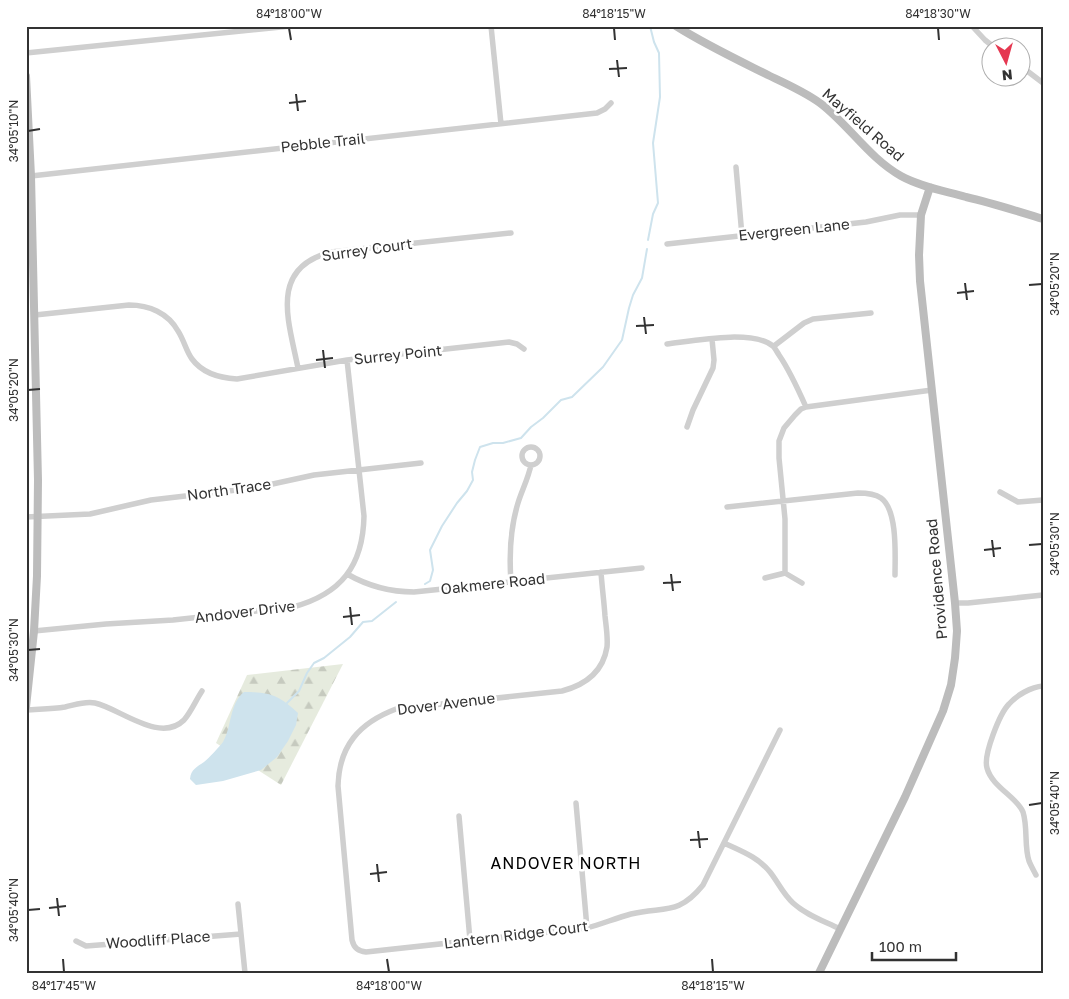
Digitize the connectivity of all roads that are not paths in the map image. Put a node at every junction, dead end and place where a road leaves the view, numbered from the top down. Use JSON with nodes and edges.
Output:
{"nodes":[{"id":1,"x":291,"y":26,"type":"edge"},
{"id":2,"x":491,"y":26,"type":"edge"},
{"id":3,"x":676,"y":26,"type":"edge"},
{"id":4,"x":972,"y":26,"type":"edge"},
{"id":5,"x":251,"y":28,"type":"edge"},
{"id":6,"x":983,"y":38,"type":"edge"},
{"id":7,"x":26,"y":53,"type":"edge"},
{"id":8,"x":1032,"y":75,"type":"edge"},
{"id":9,"x":26,"y":76,"type":"edge"},
{"id":10,"x":1043,"y":83,"type":"edge"},
{"id":11,"x":611,"y":102,"type":"dead end"},
{"id":12,"x":501,"y":124,"type":"junction"},
{"id":13,"x":736,"y":166,"type":"dead end"},
{"id":14,"x":31,"y":176,"type":"junction"},
{"id":15,"x":930,"y":187,"type":"junction"},
{"id":16,"x":921,"y":215,"type":"junction"},
{"id":17,"x":1043,"y":219,"type":"edge"},
{"id":18,"x":511,"y":233,"type":"dead end"},
{"id":19,"x":742,"y":236,"type":"junction"},
{"id":20,"x":667,"y":244,"type":"dead end"},
{"id":21,"x":871,"y":313,"type":"dead end"},
{"id":22,"x":34,"y":316,"type":"junction"},
{"id":23,"x":712,"y":339,"type":"junction"},
{"id":24,"x":667,"y":344,"type":"dead end"},
{"id":25,"x":774,"y":346,"type":"junction"},
{"id":26,"x":524,"y":349,"type":"dead end"},
{"id":27,"x":347,"y":360,"type":"junction"},
{"id":28,"x":298,"y":368,"type":"junction"},
{"id":29,"x":36,"y":372,"type":"junction"},
{"id":30,"x":26,"y":373,"type":"edge"},
{"id":31,"x":932,"y":390,"type":"junction"},
{"id":32,"x":806,"y":407,"type":"junction"},
{"id":33,"x":687,"y":427,"type":"dead end"},
{"id":34,"x":421,"y":463,"type":"dead end"},
{"id":35,"x":531,"y":465,"type":"dead end"},
{"id":36,"x":359,"y":470,"type":"junction"},
{"id":37,"x":1000,"y":492,"type":"dead end"},
{"id":38,"x":1043,"y":500,"type":"edge"},
{"id":39,"x":784,"y":502,"type":"junction"},
{"id":40,"x":727,"y":507,"type":"dead end"},
{"id":41,"x":26,"y":517,"type":"edge"},
{"id":42,"x":38,"y":517,"type":"junction"},
{"id":43,"x":642,"y":568,"type":"dead end"},
{"id":44,"x":601,"y":572,"type":"junction"},
{"id":45,"x":785,"y":573,"type":"junction"},
{"id":46,"x":347,"y":574,"type":"junction"},
{"id":47,"x":895,"y":575,"type":"dead end"},
{"id":48,"x":764,"y":578,"type":"dead end"},
{"id":49,"x":511,"y":582,"type":"junction"},
{"id":50,"x":802,"y":583,"type":"dead end"},
{"id":51,"x":1043,"y":595,"type":"edge"},
{"id":52,"x":955,"y":603,"type":"junction"},
{"id":53,"x":34,"y":631,"type":"junction"},
{"id":54,"x":1043,"y":686,"type":"edge"},
{"id":55,"x":202,"y":691,"type":"dead end"},
{"id":56,"x":27,"y":701,"type":"edge"},
{"id":57,"x":26,"y":708,"type":"edge"},
{"id":58,"x":780,"y":730,"type":"dead end"},
{"id":59,"x":576,"y":803,"type":"dead end"},
{"id":60,"x":459,"y":816,"type":"dead end"},
{"id":61,"x":724,"y":843,"type":"junction"},
{"id":62,"x":1036,"y":876,"type":"dead end"},
{"id":63,"x":238,"y":904,"type":"dead end"},
{"id":64,"x":586,"y":928,"type":"junction"},
{"id":65,"x":840,"y":929,"type":"junction"},
{"id":66,"x":241,"y":934,"type":"junction"},
{"id":67,"x":470,"y":940,"type":"junction"},
{"id":68,"x":76,"y":941,"type":"dead end"},
{"id":69,"x":356,"y":949,"type":"joint"},
{"id":70,"x":245,"y":973,"type":"edge"},
{"id":71,"x":819,"y":973,"type":"edge"}],
"edges":[{"from":1,"to":5,"type":"street"},
{"from":2,"to":12,"type":"street"},
{"from":3,"to":15,"type":"street","name":"Mayfield Road"},
{"from":4,"to":6,"type":"street"},
{"from":5,"to":7,"type":"street"},
{"from":8,"to":10,"type":"street"},
{"from":9,"to":14,"type":"street"},
{"from":11,"to":12,"type":"street","name":"Pebble Trail"},
{"from":12,"to":14,"type":"street","name":"Pebble Trail"},
{"from":13,"to":19,"type":"street"},
{"from":14,"to":22,"type":"street"},
{"from":15,"to":16,"type":"street","name":"Providence Road"},
{"from":15,"to":17,"type":"street","name":"Mayfield Road"},
{"from":16,"to":19,"type":"street","name":"Evergreen Lane"},
{"from":16,"to":31,"type":"street","name":"Providence Road"},
{"from":18,"to":28,"type":"street","name":"Surrey Court"},
{"from":19,"to":20,"type":"street","name":"Evergreen Lane"},
{"from":21,"to":25,"type":"street"},
{"from":22,"to":28,"type":"street","name":"Surrey Point"},
{"from":22,"to":29,"type":"street"},
{"from":23,"to":24,"type":"street"},
{"from":23,"to":25,"type":"street"},
{"from":23,"to":33,"type":"street"},
{"from":25,"to":32,"type":"street"},
{"from":26,"to":27,"type":"street","name":"Surrey Point"},
{"from":27,"to":28,"type":"street","name":"Surrey Point"},
{"from":27,"to":36,"type":"street","name":"Andover Drive"},
{"from":29,"to":30,"type":"street"},
{"from":29,"to":42,"type":"street"},
{"from":31,"to":32,"type":"street"},
{"from":31,"to":52,"type":"street","name":"Providence Road"},
{"from":32,"to":39,"type":"street"},
{"from":34,"to":36,"type":"street","name":"North Trace"},
{"from":35,"to":49,"type":"street"},
{"from":36,"to":42,"type":"street","name":"North Trace"},
{"from":36,"to":46,"type":"street","name":"Andover Drive"},
{"from":37,"to":38,"type":"street"},
{"from":39,"to":40,"type":"street"},
{"from":39,"to":45,"type":"street"},
{"from":39,"to":47,"type":"street"},
{"from":41,"to":42,"type":"street","name":"North Trace"},
{"from":42,"to":53,"type":"street"},
{"from":43,"to":44,"type":"street","name":"Oakmere Road"},
{"from":44,"to":49,"type":"street","name":"Oakmere Road"},
{"from":44,"to":69,"type":"street","name":"Dover Avenue"},
{"from":45,"to":48,"type":"street"},
{"from":45,"to":50,"type":"street"},
{"from":46,"to":49,"type":"street","name":"Oakmere Road"},
{"from":46,"to":53,"type":"street","name":"Andover Drive"},
{"from":51,"to":52,"type":"street"},
{"from":52,"to":65,"type":"street","name":"Providence Road"},
{"from":53,"to":56,"type":"street"},
{"from":54,"to":62,"type":"street"},
{"from":55,"to":57,"type":"street"},
{"from":56,"to":57,"type":"street"},
{"from":58,"to":61,"type":"street","name":"Lantern Ridge Court"},
{"from":59,"to":64,"type":"street"},
{"from":60,"to":67,"type":"street"},
{"from":61,"to":64,"type":"street","name":"Lantern Ridge Court"},
{"from":61,"to":65,"type":"street"},
{"from":63,"to":66,"type":"street"},
{"from":64,"to":67,"type":"street","name":"Lantern Ridge Court"},
{"from":65,"to":71,"type":"street","name":"Providence Road"},
{"from":66,"to":68,"type":"street","name":"Woodliff Place"},
{"from":66,"to":70,"type":"street"},
{"from":67,"to":69,"type":"street","name":"Lantern Ridge Court"}]}
